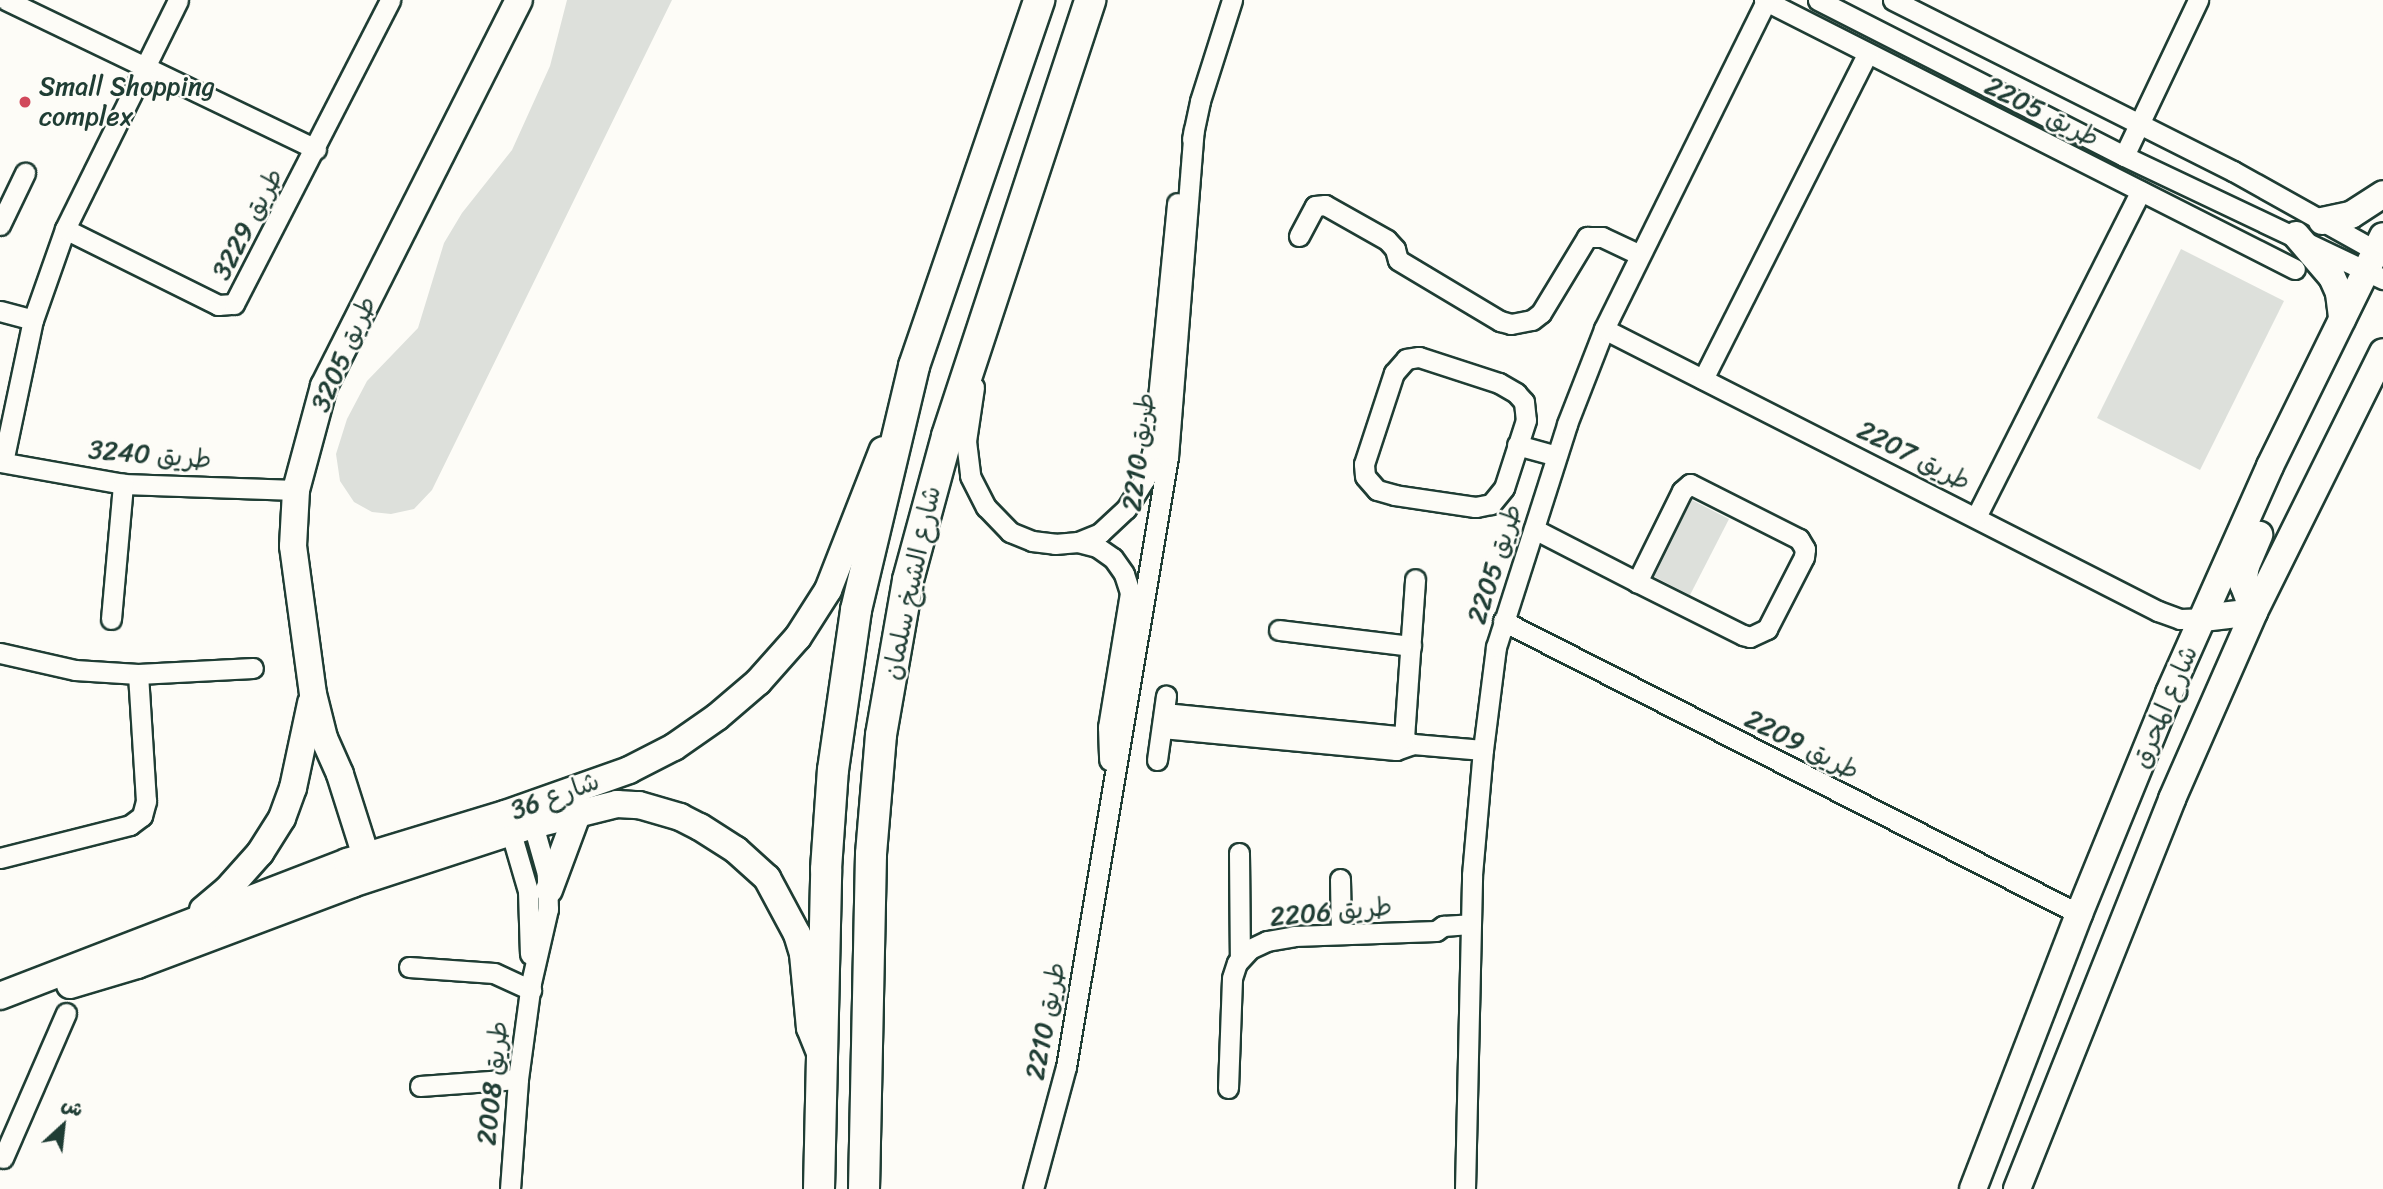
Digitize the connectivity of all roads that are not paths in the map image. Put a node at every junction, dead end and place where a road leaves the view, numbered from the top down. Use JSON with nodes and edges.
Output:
{"nodes":[{"id":1,"x":178,"y":0,"type":"edge"},
{"id":2,"x":390,"y":0,"type":"edge"},
{"id":3,"x":519,"y":0,"type":"edge"},
{"id":4,"x":1039,"y":0,"type":"edge"},
{"id":5,"x":1090,"y":0,"type":"edge"},
{"id":6,"x":1232,"y":0,"type":"edge"},
{"id":7,"x":1818,"y":0,"type":"edge"},
{"id":8,"x":2198,"y":0,"type":"edge"},
{"id":9,"x":1765,"y":1,"type":"edge"},
{"id":10,"x":12,"y":2,"type":"edge"},
{"id":11,"x":1900,"y":2,"type":"edge"},
{"id":12,"x":1888,"y":35,"type":"junction"},
{"id":13,"x":1868,"y":53,"type":"junction"},
{"id":14,"x":146,"y":66,"type":"junction"},
{"id":15,"x":2140,"y":123,"type":"junction"},
{"id":16,"x":1194,"y":130,"type":"junction"},
{"id":17,"x":316,"y":149,"type":"junction"},
{"id":18,"x":2124,"y":156,"type":"junction"},
{"id":19,"x":2233,"y":171,"type":"junction"},
{"id":20,"x":25,"y":173,"type":"dead end"},
{"id":21,"x":2141,"y":191,"type":"junction"},
{"id":22,"x":2383,"y":194,"type":"edge"},
{"id":23,"x":2218,"y":202,"type":"junction"},
{"id":24,"x":2322,"y":221,"type":"junction"},
{"id":25,"x":0,"y":225,"type":"edge"},
{"id":26,"x":65,"y":229,"type":"junction"},
{"id":27,"x":2296,"y":235,"type":"junction"},
{"id":28,"x":1299,"y":236,"type":"dead end"},
{"id":29,"x":1640,"y":255,"type":"junction"},
{"id":30,"x":2378,"y":258,"type":"edge"},
{"id":31,"x":2295,"y":269,"type":"dead end"},
{"id":32,"x":0,"y":311,"type":"edge"},
{"id":33,"x":985,"y":316,"type":"junction"},
{"id":34,"x":2342,"y":319,"type":"junction"},
{"id":35,"x":33,"y":320,"type":"junction"},
{"id":36,"x":1604,"y":329,"type":"junction"},
{"id":37,"x":2383,"y":352,"type":"edge"},
{"id":38,"x":914,"y":366,"type":"junction"},
{"id":39,"x":1703,"y":379,"type":"junction"},
{"id":40,"x":2383,"y":393,"type":"edge"},
{"id":41,"x":2340,"y":444,"type":"junction"},
{"id":42,"x":1517,"y":445,"type":"junction"},
{"id":43,"x":1557,"y":456,"type":"junction"},
{"id":44,"x":1,"y":462,"type":"edge"},
{"id":45,"x":2270,"y":466,"type":"junction"},
{"id":46,"x":123,"y":484,"type":"junction"},
{"id":47,"x":296,"y":490,"type":"junction"},
{"id":48,"x":1976,"y":517,"type":"junction"},
{"id":49,"x":1534,"y":529,"type":"junction"},
{"id":50,"x":1078,"y":542,"type":"junction"},
{"id":51,"x":1415,"y":579,"type":"dead end"},
{"id":52,"x":1637,"y":582,"type":"junction"},
{"id":53,"x":2253,"y":612,"type":"junction"},
{"id":54,"x":2203,"y":618,"type":"junction"},
{"id":55,"x":111,"y":619,"type":"dead end"},
{"id":56,"x":1503,"y":621,"type":"junction"},
{"id":57,"x":1279,"y":630,"type":"dead end"},
{"id":58,"x":1411,"y":646,"type":"junction"},
{"id":59,"x":0,"y":653,"type":"edge"},
{"id":60,"x":253,"y":668,"type":"dead end"},
{"id":61,"x":138,"y":674,"type":"junction"},
{"id":62,"x":313,"y":694,"type":"junction"},
{"id":63,"x":1408,"y":741,"type":"junction"},
{"id":64,"x":1483,"y":750,"type":"junction"},
{"id":65,"x":1157,"y":760,"type":"dead end"},
{"id":66,"x":1114,"y":778,"type":"junction"},
{"id":67,"x":578,"y":812,"type":"junction"},
{"id":68,"x":519,"y":819,"type":"junction"},
{"id":69,"x":1239,"y":853,"type":"dead end"},
{"id":70,"x":0,"y":858,"type":"edge"},
{"id":71,"x":359,"y":870,"type":"junction"},
{"id":72,"x":1340,"y":880,"type":"dead end"},
{"id":73,"x":549,"y":890,"type":"junction"},
{"id":74,"x":2079,"y":914,"type":"junction"},
{"id":75,"x":190,"y":921,"type":"junction"},
{"id":76,"x":1470,"y":931,"type":"junction"},
{"id":77,"x":1341,"y":934,"type":"junction"},
{"id":78,"x":1240,"y":959,"type":"junction"},
{"id":79,"x":409,"y":967,"type":"dead end"},
{"id":80,"x":531,"y":986,"type":"junction"},
{"id":81,"x":0,"y":997,"type":"edge"},
{"id":82,"x":66,"y":1013,"type":"dead end"},
{"id":83,"x":820,"y":1051,"type":"junction"},
{"id":84,"x":518,"y":1079,"type":"junction"},
{"id":85,"x":420,"y":1086,"type":"dead end"},
{"id":86,"x":1228,"y":1088,"type":"dead end"},
{"id":87,"x":8,"y":1160,"type":"edge"},
{"id":88,"x":510,"y":1189,"type":"edge"},
{"id":89,"x":819,"y":1189,"type":"edge"},
{"id":90,"x":864,"y":1189,"type":"edge"},
{"id":91,"x":1033,"y":1189,"type":"edge"},
{"id":92,"x":1465,"y":1189,"type":"edge"},
{"id":93,"x":1973,"y":1189,"type":"edge"},
{"id":94,"x":2017,"y":1189,"type":"edge"}],
"edges":[{"from":1,"to":14,"type":"street"},
{"from":2,"to":17,"type":"street","name":"طريق 3229"},
{"from":3,"to":47,"type":"street","name":"طريق 3205"},
{"from":4,"to":38,"type":"main road","name":"شارع الشيخ سلمان"},
{"from":5,"to":33,"type":"main road","name":"شارع الشيخ سلمان"},
{"from":6,"to":16,"type":"street","name":"طريق 2210"},
{"from":7,"to":12,"type":"street"},
{"from":8,"to":15,"type":"street"},
{"from":9,"to":13,"type":"street","name":"طريق 2205"},
{"from":9,"to":29,"type":"street","name":"طريق 2205"},
{"from":10,"to":14,"type":"street"},
{"from":11,"to":12,"type":"street"},
{"from":11,"to":15,"type":"street"},
{"from":12,"to":18,"type":"street"},
{"from":13,"to":21,"type":"street","name":"طريق 2205"},
{"from":13,"to":39,"type":"street"},
{"from":14,"to":17,"type":"street"},
{"from":14,"to":26,"type":"street"},
{"from":15,"to":18,"type":"street"},
{"from":15,"to":19,"type":"street"},
{"from":16,"to":50,"type":"street","name":"طريق 2210"},
{"from":16,"to":66,"type":"street","name":"طريق 2210"},
{"from":17,"to":26,"type":"street","name":"طريق 3229"},
{"from":18,"to":23,"type":"street"},
{"from":19,"to":23,"type":"street"},
{"from":19,"to":24,"type":"street"},
{"from":20,"to":25,"type":"street"},
{"from":21,"to":31,"type":"street","name":"طريق 2205"},
{"from":21,"to":48,"type":"street"},
{"from":22,"to":24,"type":"street"},
{"from":23,"to":27,"type":"street"},
{"from":24,"to":30,"type":"street"},
{"from":26,"to":35,"type":"street"},
{"from":27,"to":30,"type":"street"},
{"from":27,"to":34,"type":"street"},
{"from":28,"to":29,"type":"street"},
{"from":29,"to":36,"type":"street","name":"طريق 2205"},
{"from":30,"to":34,"type":"street","name":"شارع المحرق"},
{"from":32,"to":35,"type":"street"},
{"from":33,"to":50,"type":"street","name":"طريق 2210"},
{"from":33,"to":90,"type":"main road","name":"شارع الشيخ سلمان"},
{"from":34,"to":45,"type":"street","name":"شارع المحرق"},
{"from":35,"to":44,"type":"street"},
{"from":36,"to":39,"type":"street","name":"طريق 2207"},
{"from":36,"to":43,"type":"street","name":"طريق 2205"},
{"from":37,"to":41,"type":"street","name":"شارع المحرق"},
{"from":38,"to":68,"type":"street","name":"شارع 36"},
{"from":38,"to":83,"type":"main road","name":"شارع الشيخ سلمان"},
{"from":39,"to":48,"type":"street","name":"طريق 2207"},
{"from":40,"to":41,"type":"street"},
{"from":41,"to":53,"type":"street","name":"شارع المحرق"},
{"from":42,"to":42,"type":"street"},
{"from":42,"to":43,"type":"street"},
{"from":43,"to":49,"type":"street","name":"طريق 2205"},
{"from":44,"to":46,"type":"street","name":"طريق 3240"},
{"from":45,"to":53,"type":"street"},
{"from":45,"to":54,"type":"street","name":"شارع المحرق"},
{"from":46,"to":47,"type":"street","name":"طريق 3240"},
{"from":46,"to":55,"type":"street"},
{"from":47,"to":62,"type":"street","name":"طريق 3205"},
{"from":48,"to":54,"type":"street","name":"طريق 2207"},
{"from":49,"to":52,"type":"street"},
{"from":49,"to":56,"type":"street","name":"طريق 2205"},
{"from":50,"to":66,"type":"street","name":"طريق 2210"},
{"from":51,"to":58,"type":"street"},
{"from":52,"to":52,"type":"street"},
{"from":53,"to":54,"type":"street"},
{"from":53,"to":94,"type":"street","name":"شارع المحرق"},
{"from":54,"to":74,"type":"street","name":"شارع المحرق"},
{"from":56,"to":64,"type":"street","name":"طريق 2205"},
{"from":56,"to":74,"type":"street","name":"طريق 2209"},
{"from":57,"to":58,"type":"street"},
{"from":58,"to":63,"type":"street"},
{"from":59,"to":61,"type":"street"},
{"from":60,"to":61,"type":"street"},
{"from":61,"to":70,"type":"street"},
{"from":62,"to":71,"type":"street","name":"طريق 3205"},
{"from":62,"to":75,"type":"street"},
{"from":63,"to":64,"type":"street"},
{"from":63,"to":65,"type":"street"},
{"from":64,"to":76,"type":"street","name":"طريق 2205"},
{"from":66,"to":91,"type":"street","name":"طريق 2210"},
{"from":67,"to":68,"type":"street","name":"شارع 36"},
{"from":67,"to":73,"type":"street"},
{"from":67,"to":83,"type":"street","name":"شارع 36"},
{"from":68,"to":71,"type":"street","name":"شارع 36"},
{"from":68,"to":73,"type":"street","name":"طريق 2008"},
{"from":68,"to":80,"type":"street","name":"طريق 2008"},
{"from":69,"to":78,"type":"street"},
{"from":71,"to":75,"type":"street","name":"شارع 36"},
{"from":71,"to":81,"type":"street","name":"شارع 36"},
{"from":72,"to":77,"type":"street"},
{"from":73,"to":80,"type":"street","name":"طريق 2008"},
{"from":74,"to":93,"type":"street","name":"شارع المحرق"},
{"from":75,"to":81,"type":"street","name":"شارع 36"},
{"from":76,"to":77,"type":"street","name":"طريق 2206"},
{"from":76,"to":92,"type":"street","name":"طريق 2205"},
{"from":77,"to":78,"type":"street","name":"طريق 2206"},
{"from":78,"to":86,"type":"street"},
{"from":79,"to":80,"type":"street"},
{"from":80,"to":84,"type":"street","name":"طريق 2008"},
{"from":82,"to":87,"type":"street"},
{"from":83,"to":89,"type":"main road","name":"شارع الشيخ سلمان"},
{"from":84,"to":85,"type":"street"},
{"from":84,"to":88,"type":"street","name":"طريق 2008"}]}
